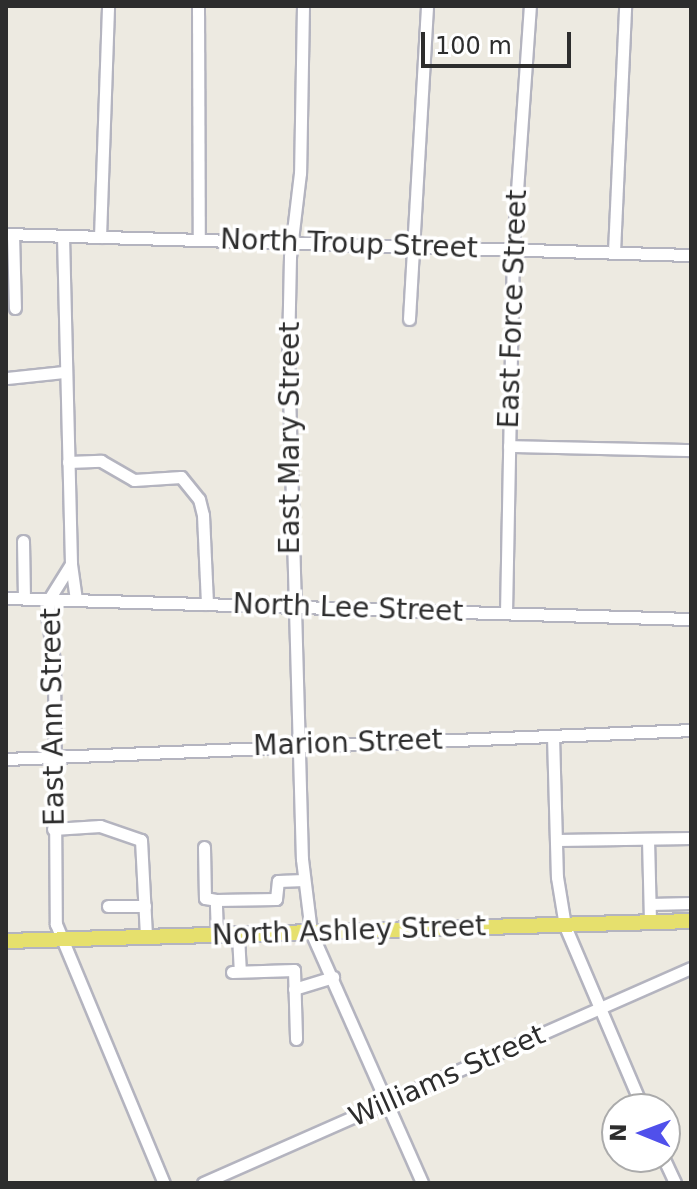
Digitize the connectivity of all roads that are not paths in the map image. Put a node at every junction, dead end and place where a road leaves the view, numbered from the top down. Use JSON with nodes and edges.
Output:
{"nodes":[{"id":1,"x":108,"y":6,"type":"edge"},
{"id":2,"x":198,"y":6,"type":"edge"},
{"id":3,"x":303,"y":6,"type":"edge"},
{"id":4,"x":427,"y":6,"type":"edge"},
{"id":5,"x":530,"y":6,"type":"edge"},
{"id":6,"x":625,"y":6,"type":"edge"},
{"id":7,"x":9,"y":234,"type":"edge"},
{"id":8,"x":63,"y":236,"type":"junction"},
{"id":9,"x":100,"y":237,"type":"junction"},
{"id":10,"x":199,"y":240,"type":"junction"},
{"id":11,"x":292,"y":242,"type":"junction"},
{"id":12,"x":413,"y":245,"type":"junction"},
{"id":13,"x":513,"y":248,"type":"junction"},
{"id":14,"x":614,"y":252,"type":"junction"},
{"id":15,"x":691,"y":255,"type":"edge"},
{"id":16,"x":15,"y":308,"type":"dead end"},
{"id":17,"x":409,"y":319,"type":"dead end"},
{"id":18,"x":64,"y":372,"type":"junction"},
{"id":19,"x":7,"y":378,"type":"edge"},
{"id":20,"x":509,"y":446,"type":"junction"},
{"id":21,"x":691,"y":450,"type":"edge"},
{"id":22,"x":68,"y":462,"type":"junction"},
{"id":23,"x":23,"y":541,"type":"dead end"},
{"id":24,"x":71,"y":564,"type":"junction"},
{"id":25,"x":6,"y":598,"type":"edge"},
{"id":26,"x":24,"y":598,"type":"junction"},
{"id":27,"x":50,"y":598,"type":"junction"},
{"id":28,"x":76,"y":599,"type":"junction"},
{"id":29,"x":207,"y":604,"type":"junction"},
{"id":30,"x":291,"y":607,"type":"junction"},
{"id":31,"x":506,"y":613,"type":"junction"},
{"id":32,"x":691,"y":619,"type":"edge"},
{"id":33,"x":691,"y":730,"type":"edge"},
{"id":34,"x":553,"y":736,"type":"junction"},
{"id":35,"x":298,"y":745,"type":"junction"},
{"id":36,"x":51,"y":758,"type":"junction"},
{"id":37,"x":6,"y":759,"type":"edge"},
{"id":38,"x":53,"y":829,"type":"junction"},
{"id":39,"x":691,"y":838,"type":"edge"},
{"id":40,"x":648,"y":839,"type":"junction"},
{"id":41,"x":557,"y":840,"type":"junction"},
{"id":42,"x":204,"y":847,"type":"dead end"},
{"id":43,"x":304,"y":880,"type":"junction"},
{"id":44,"x":216,"y":900,"type":"junction"},
{"id":45,"x":691,"y":903,"type":"edge"},
{"id":46,"x":650,"y":904,"type":"junction"},
{"id":47,"x":108,"y":906,"type":"dead end"},
{"id":48,"x":145,"y":906,"type":"junction"},
{"id":49,"x":691,"y":921,"type":"edge"},
{"id":50,"x":650,"y":922,"type":"junction"},
{"id":51,"x":565,"y":926,"type":"junction"},
{"id":52,"x":311,"y":932,"type":"junction"},
{"id":53,"x":217,"y":935,"type":"junction"},
{"id":54,"x":238,"y":935,"type":"junction"},
{"id":55,"x":146,"y":937,"type":"junction"},
{"id":56,"x":61,"y":939,"type":"junction"},
{"id":57,"x":6,"y":941,"type":"edge"},
{"id":58,"x":691,"y":968,"type":"edge"},
{"id":59,"x":333,"y":977,"type":"junction"},
{"id":60,"x":294,"y":989,"type":"junction"},
{"id":61,"x":600,"y":1009,"type":"junction"},
{"id":62,"x":296,"y":1039,"type":"dead end"},
{"id":63,"x":636,"y":1093,"type":"edge"},
{"id":64,"x":388,"y":1102,"type":"junction"},
{"id":65,"x":164,"y":1183,"type":"edge"},
{"id":66,"x":203,"y":1183,"type":"edge"},
{"id":67,"x":422,"y":1183,"type":"edge"}],
"edges":[{"from":1,"to":9,"type":"street"},
{"from":2,"to":10,"type":"street"},
{"from":3,"to":11,"type":"street","name":"East Mary Street"},
{"from":4,"to":12,"type":"street"},
{"from":5,"to":13,"type":"street","name":"East Force Street"},
{"from":6,"to":14,"type":"street"},
{"from":7,"to":8,"type":"street","name":"North Troup Street"},
{"from":7,"to":16,"type":"street"},
{"from":8,"to":9,"type":"street","name":"North Troup Street"},
{"from":8,"to":18,"type":"street"},
{"from":9,"to":10,"type":"street","name":"North Troup Street"},
{"from":10,"to":11,"type":"street","name":"North Troup Street"},
{"from":11,"to":12,"type":"street","name":"North Troup Street"},
{"from":11,"to":30,"type":"street","name":"East Mary Street"},
{"from":12,"to":13,"type":"street","name":"North Troup Street"},
{"from":12,"to":17,"type":"street"},
{"from":13,"to":14,"type":"street","name":"North Troup Street"},
{"from":13,"to":20,"type":"street","name":"East Force Street"},
{"from":14,"to":15,"type":"street","name":"North Troup Street"},
{"from":18,"to":19,"type":"street"},
{"from":18,"to":22,"type":"street"},
{"from":20,"to":21,"type":"street"},
{"from":20,"to":31,"type":"street","name":"East Force Street"},
{"from":22,"to":24,"type":"street"},
{"from":22,"to":29,"type":"street"},
{"from":23,"to":26,"type":"street"},
{"from":24,"to":27,"type":"street","name":"East Ann Street"},
{"from":24,"to":28,"type":"street"},
{"from":25,"to":26,"type":"street","name":"North Lee Street"},
{"from":26,"to":27,"type":"street","name":"North Lee Street"},
{"from":27,"to":28,"type":"street","name":"North Lee Street"},
{"from":27,"to":36,"type":"street","name":"East Ann Street"},
{"from":28,"to":29,"type":"street","name":"North Lee Street"},
{"from":29,"to":30,"type":"street","name":"North Lee Street"},
{"from":30,"to":31,"type":"street","name":"North Lee Street"},
{"from":30,"to":35,"type":"street","name":"East Mary Street"},
{"from":31,"to":32,"type":"street","name":"North Lee Street"},
{"from":33,"to":34,"type":"street","name":"Marion Street"},
{"from":34,"to":35,"type":"street","name":"Marion Street"},
{"from":34,"to":41,"type":"street"},
{"from":35,"to":36,"type":"street","name":"Marion Street"},
{"from":35,"to":43,"type":"street","name":"East Mary Street"},
{"from":36,"to":37,"type":"street","name":"Marion Street"},
{"from":36,"to":38,"type":"street","name":"East Ann Street"},
{"from":38,"to":48,"type":"street"},
{"from":38,"to":56,"type":"street","name":"East Ann Street"},
{"from":39,"to":40,"type":"street"},
{"from":40,"to":41,"type":"street"},
{"from":40,"to":46,"type":"street"},
{"from":41,"to":51,"type":"street"},
{"from":42,"to":44,"type":"street"},
{"from":43,"to":44,"type":"street"},
{"from":43,"to":52,"type":"street","name":"East Mary Street"},
{"from":44,"to":53,"type":"street"},
{"from":45,"to":46,"type":"street"},
{"from":46,"to":50,"type":"street"},
{"from":47,"to":48,"type":"street"},
{"from":48,"to":55,"type":"street"},
{"from":49,"to":50,"type":"main road","name":"North Ashley Street"},
{"from":50,"to":51,"type":"main road","name":"North Ashley Street"},
{"from":51,"to":52,"type":"main road","name":"North Ashley Street"},
{"from":51,"to":61,"type":"street"},
{"from":52,"to":54,"type":"main road","name":"North Ashley Street"},
{"from":52,"to":59,"type":"street","name":"East Mary Street"},
{"from":53,"to":54,"type":"main road","name":"North Ashley Street"},
{"from":53,"to":55,"type":"main road","name":"North Ashley Street"},
{"from":54,"to":60,"type":"street"},
{"from":55,"to":56,"type":"main road","name":"North Ashley Street"},
{"from":56,"to":57,"type":"main road","name":"North Ashley Street"},
{"from":56,"to":65,"type":"street","name":"East Ann Street"},
{"from":58,"to":61,"type":"street","name":"Williams Street"},
{"from":59,"to":60,"type":"street"},
{"from":59,"to":64,"type":"street","name":"East Mary Street"},
{"from":60,"to":62,"type":"street"},
{"from":61,"to":63,"type":"street"},
{"from":61,"to":64,"type":"street","name":"Williams Street"},
{"from":64,"to":66,"type":"street","name":"Williams Street"},
{"from":64,"to":67,"type":"street","name":"East Mary Street"}]}
